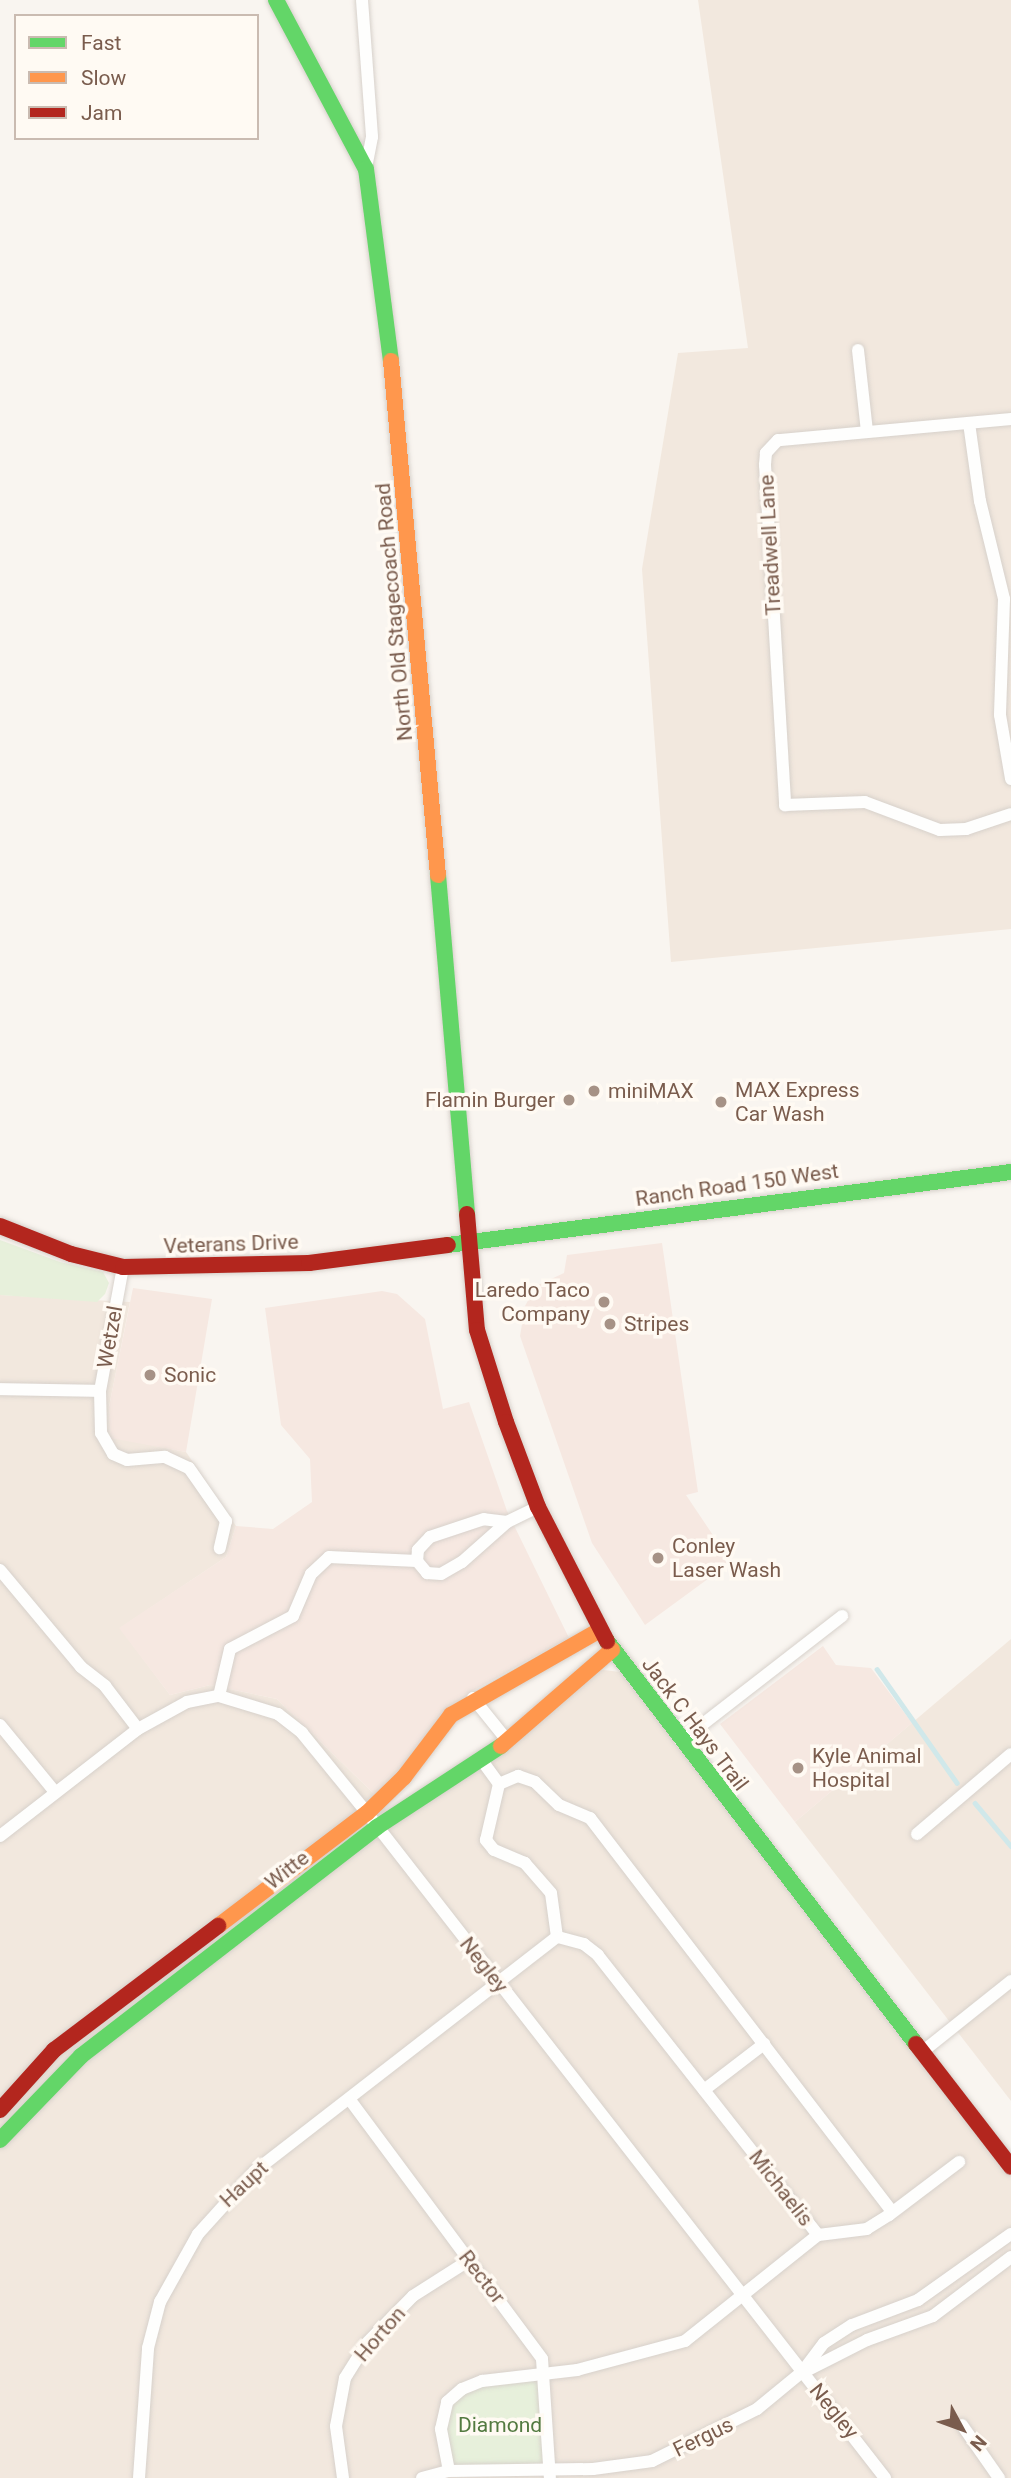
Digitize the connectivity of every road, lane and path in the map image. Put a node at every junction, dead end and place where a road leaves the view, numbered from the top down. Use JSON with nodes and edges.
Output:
{"nodes":[{"id":1,"x":276,"y":0,"type":"edge"},
{"id":2,"x":362,"y":0,"type":"edge"},
{"id":3,"x":366,"y":169,"type":"junction"},
{"id":4,"x":858,"y":350,"type":"dead end"},
{"id":5,"x":1011,"y":419,"type":"edge"},
{"id":6,"x":969,"y":423,"type":"junction"},
{"id":7,"x":867,"y":431,"type":"junction"},
{"id":8,"x":1007,"y":599,"type":"edge"},
{"id":9,"x":1011,"y":779,"type":"edge"},
{"id":10,"x":1011,"y":814,"type":"edge"},
{"id":11,"x":1011,"y":1172,"type":"edge"},
{"id":12,"x":0,"y":1226,"type":"edge"},
{"id":13,"x":470,"y":1244,"type":"junction"},
{"id":14,"x":123,"y":1267,"type":"junction"},
{"id":15,"x":0,"y":1389,"type":"edge"},
{"id":16,"x":100,"y":1391,"type":"junction"},
{"id":17,"x":538,"y":1507,"type":"junction"},
{"id":18,"x":507,"y":1522,"type":"junction"},
{"id":19,"x":220,"y":1548,"type":"dead end"},
{"id":20,"x":417,"y":1561,"type":"junction"},
{"id":21,"x":0,"y":1570,"type":"edge"},
{"id":22,"x":842,"y":1616,"type":"dead end"},
{"id":23,"x":600,"y":1630,"type":"junction"},
{"id":24,"x":612,"y":1650,"type":"junction"},
{"id":25,"x":219,"y":1696,"type":"junction"},
{"id":26,"x":473,"y":1698,"type":"junction"},
{"id":27,"x":0,"y":1725,"type":"edge"},
{"id":28,"x":138,"y":1729,"type":"junction"},
{"id":29,"x":506,"y":1739,"type":"junction"},
{"id":30,"x":681,"y":1741,"type":"junction"},
{"id":31,"x":1011,"y":1754,"type":"edge"},
{"id":32,"x":483,"y":1762,"type":"junction"},
{"id":33,"x":499,"y":1784,"type":"junction"},
{"id":34,"x":55,"y":1792,"type":"junction"},
{"id":35,"x":367,"y":1813,"type":"junction"},
{"id":36,"x":377,"y":1827,"type":"junction"},
{"id":37,"x":917,"y":1834,"type":"dead end"},
{"id":38,"x":0,"y":1836,"type":"edge"},
{"id":39,"x":558,"y":1937,"type":"junction"},
{"id":40,"x":1011,"y":1981,"type":"edge"},
{"id":41,"x":498,"y":1983,"type":"junction"},
{"id":42,"x":124,"y":1995,"type":"junction"},
{"id":43,"x":136,"y":2013,"type":"junction"},
{"id":44,"x":764,"y":2044,"type":"junction"},
{"id":45,"x":922,"y":2052,"type":"junction"},
{"id":46,"x":704,"y":2090,"type":"junction"},
{"id":47,"x":17,"y":2091,"type":"junction"},
{"id":48,"x":350,"y":2100,"type":"junction"},
{"id":49,"x":33,"y":2104,"type":"junction"},
{"id":50,"x":0,"y":2110,"type":"edge"},
{"id":51,"x":0,"y":2140,"type":"edge"},
{"id":52,"x":959,"y":2162,"type":"dead end"},
{"id":53,"x":1011,"y":2167,"type":"edge"},
{"id":54,"x":889,"y":2215,"type":"junction"},
{"id":55,"x":1011,"y":2234,"type":"edge"},
{"id":56,"x":818,"y":2235,"type":"junction"},
{"id":57,"x":1011,"y":2257,"type":"edge"},
{"id":58,"x":468,"y":2261,"type":"junction"},
{"id":59,"x":741,"y":2294,"type":"junction"},
{"id":60,"x":802,"y":2372,"type":"junction"},
{"id":61,"x":546,"y":2374,"type":"junction"},
{"id":62,"x":962,"y":2425,"type":"dead end"},
{"id":63,"x":449,"y":2471,"type":"junction"},
{"id":64,"x":550,"y":2474,"type":"edge"},
{"id":65,"x":139,"y":2478,"type":"edge"},
{"id":66,"x":343,"y":2478,"type":"edge"},
{"id":67,"x":422,"y":2478,"type":"edge"},
{"id":68,"x":885,"y":2478,"type":"edge"},
{"id":69,"x":999,"y":2478,"type":"edge"}],
"edges":[{"from":1,"to":3,"type":"street","name":"North Old Stagecoach Road"},
{"from":2,"to":3,"type":"street"},
{"from":3,"to":13,"type":"street","name":"North Old Stagecoach Road"},
{"from":4,"to":7,"type":"street"},
{"from":5,"to":6,"type":"street","name":"Treadwell Lane"},
{"from":6,"to":7,"type":"street","name":"Treadwell Lane"},
{"from":6,"to":8,"type":"street"},
{"from":7,"to":10,"type":"street","name":"Treadwell Lane"},
{"from":8,"to":9,"type":"street"},
{"from":11,"to":13,"type":"street","name":"Ranch Road 150 West"},
{"from":12,"to":14,"type":"street","name":"Veterans Drive"},
{"from":13,"to":14,"type":"street","name":"Veterans Drive"},
{"from":13,"to":17,"type":"street","name":"Jack C Hays Trail"},
{"from":14,"to":16,"type":"street","name":"Wetzel"},
{"from":15,"to":16,"type":"street","name":"Wetzel"},
{"from":16,"to":19,"type":"street"},
{"from":17,"to":18,"type":"street"},
{"from":17,"to":23,"type":"street","name":"Jack C Hays Trail"},
{"from":18,"to":20,"type":"street"},
{"from":18,"to":20,"type":"street"},
{"from":20,"to":25,"type":"street"},
{"from":21,"to":28,"type":"street"},
{"from":22,"to":30,"type":"street"},
{"from":23,"to":24,"type":"street","name":"Jack C Hays Trail"},
{"from":23,"to":26,"type":"street","name":"Witte"},
{"from":24,"to":29,"type":"street","name":"Witte"},
{"from":24,"to":30,"type":"street","name":"Jack C Hays Trail"},
{"from":25,"to":28,"type":"street","name":"Negley"},
{"from":25,"to":35,"type":"street","name":"Negley"},
{"from":26,"to":29,"type":"street"},
{"from":26,"to":35,"type":"street","name":"Witte"},
{"from":27,"to":34,"type":"street"},
{"from":28,"to":34,"type":"street","name":"Negley"},
{"from":29,"to":32,"type":"street","name":"Witte"},
{"from":30,"to":45,"type":"street","name":"Jack C Hays Trail"},
{"from":31,"to":37,"type":"street"},
{"from":32,"to":33,"type":"street"},
{"from":32,"to":36,"type":"street","name":"Witte"},
{"from":33,"to":39,"type":"street"},
{"from":33,"to":44,"type":"street"},
{"from":34,"to":38,"type":"street","name":"Negley"},
{"from":35,"to":36,"type":"street","name":"Negley"},
{"from":35,"to":42,"type":"street","name":"Witte"},
{"from":36,"to":41,"type":"street","name":"Negley"},
{"from":36,"to":43,"type":"street","name":"Witte"},
{"from":39,"to":41,"type":"street","name":"Haupt"},
{"from":39,"to":46,"type":"street","name":"Michaelis"},
{"from":40,"to":45,"type":"street"},
{"from":41,"to":48,"type":"street","name":"Haupt"},
{"from":41,"to":59,"type":"street","name":"Negley"},
{"from":42,"to":43,"type":"street"},
{"from":42,"to":47,"type":"street","name":"Witte"},
{"from":43,"to":49,"type":"street","name":"Witte"},
{"from":44,"to":46,"type":"street"},
{"from":44,"to":54,"type":"street"},
{"from":45,"to":53,"type":"street","name":"Jack C Hays Trail"},
{"from":46,"to":56,"type":"street","name":"Michaelis"},
{"from":47,"to":49,"type":"street"},
{"from":47,"to":50,"type":"street","name":"Witte"},
{"from":48,"to":58,"type":"street","name":"Rector"},
{"from":48,"to":65,"type":"street","name":"Haupt"},
{"from":49,"to":51,"type":"street","name":"Witte"},
{"from":52,"to":54,"type":"street","name":"Michaelis"},
{"from":54,"to":56,"type":"street","name":"Michaelis"},
{"from":55,"to":60,"type":"street","name":"Fergus"},
{"from":56,"to":59,"type":"street"},
{"from":57,"to":60,"type":"street","name":"Fergus"},
{"from":58,"to":61,"type":"street","name":"Rector"},
{"from":58,"to":66,"type":"street","name":"Horton"},
{"from":59,"to":60,"type":"street","name":"Negley"},
{"from":59,"to":61,"type":"street"},
{"from":60,"to":64,"type":"street","name":"Fergus"},
{"from":60,"to":68,"type":"street","name":"Negley"},
{"from":61,"to":63,"type":"street"},
{"from":61,"to":64,"type":"street","name":"Rector"},
{"from":62,"to":69,"type":"street"},
{"from":63,"to":64,"type":"street","name":"Fergus"},
{"from":63,"to":67,"type":"street","name":"Fergus"}]}
